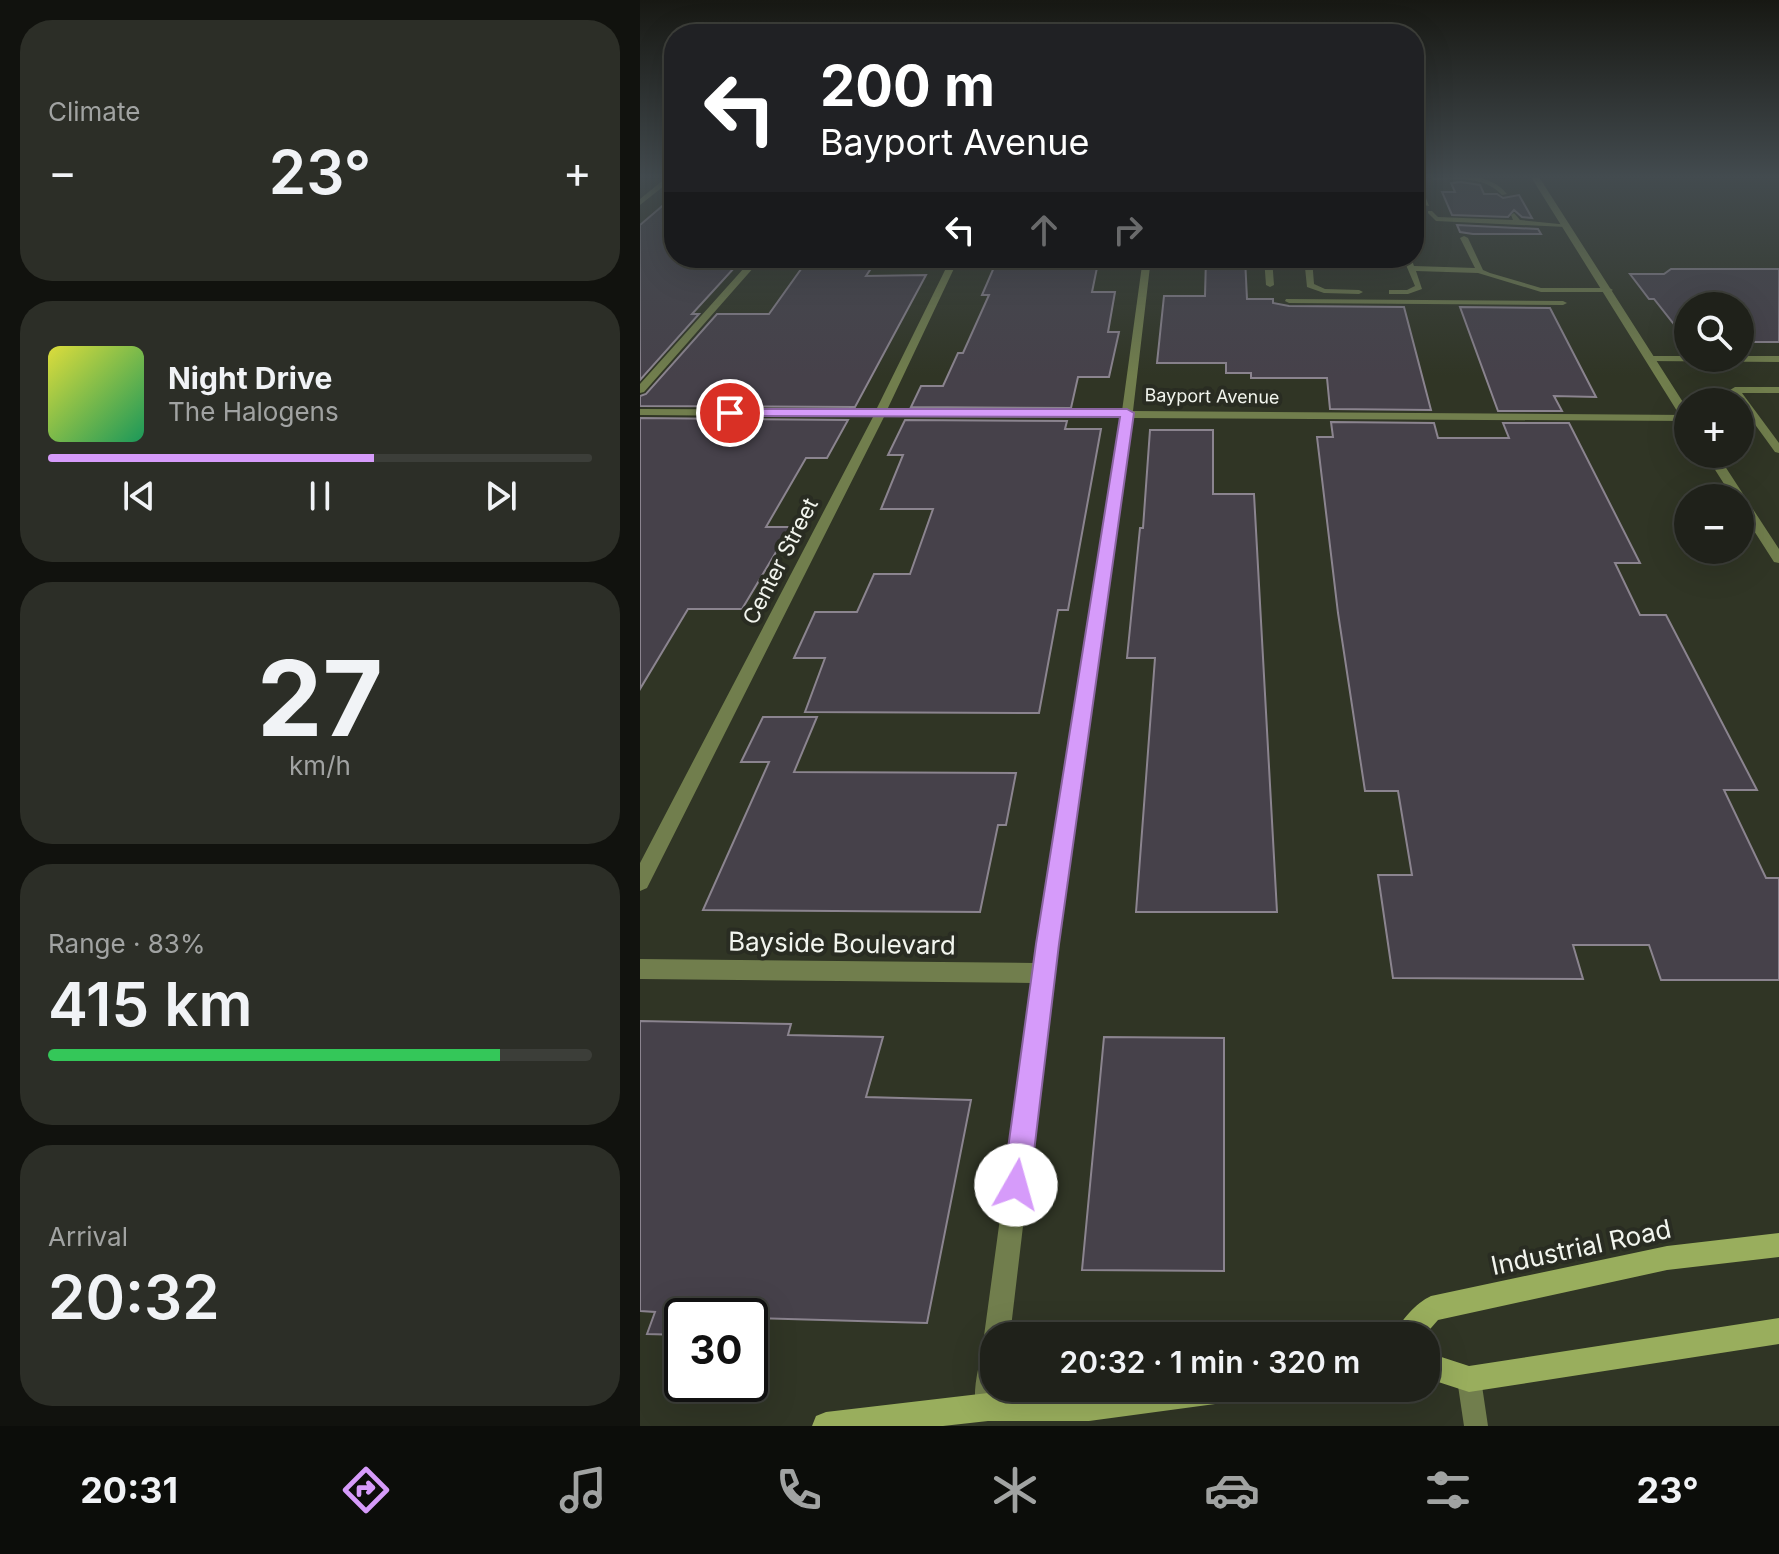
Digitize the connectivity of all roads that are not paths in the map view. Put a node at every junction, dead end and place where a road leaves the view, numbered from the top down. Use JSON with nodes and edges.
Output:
{"nodes":[{"id":1,"x":1467,"y":244,"type":"edge"},
{"id":2,"x":1578,"y":244,"type":"edge"},
{"id":3,"x":749,"y":268,"type":"edge"},
{"id":4,"x":950,"y":268,"type":"edge"},
{"id":5,"x":1146,"y":268,"type":"edge"},
{"id":6,"x":1269,"y":268,"type":"edge"},
{"id":7,"x":1309,"y":268,"type":"edge"},
{"id":8,"x":1411,"y":268,"type":"joint"},
{"id":9,"x":1480,"y":271,"type":"junction"},
{"id":10,"x":1270,"y":285,"type":"dead end"},
{"id":11,"x":1609,"y":290,"type":"junction"},
{"id":12,"x":1289,"y":301,"type":"dead end"},
{"id":13,"x":1563,"y":303,"type":"dead end"},
{"id":14,"x":1651,"y":359,"type":"junction"},
{"id":15,"x":1779,"y":359,"type":"edge"},
{"id":16,"x":640,"y":390,"type":"edge"},
{"id":17,"x":1779,"y":390,"type":"edge"},
{"id":18,"x":1674,"y":396,"type":"edge"},
{"id":19,"x":640,"y":412,"type":"edge"},
{"id":20,"x":1127,"y":413,"type":"junction"},
{"id":21,"x":880,"y":414,"type":"junction"},
{"id":22,"x":1674,"y":418,"type":"edge"},
{"id":23,"x":1779,"y":450,"type":"edge"},
{"id":24,"x":1720,"y":468,"type":"edge"},
{"id":25,"x":1779,"y":559,"type":"edge"},
{"id":26,"x":640,"y":882,"type":"edge"},
{"id":27,"x":640,"y":969,"type":"edge"},
{"id":28,"x":1043,"y":973,"type":"junction"},
{"id":29,"x":1779,"y":1245,"type":"edge"},
{"id":30,"x":999,"y":1322,"type":"edge"},
{"id":31,"x":1419,"y":1322,"type":"edge"},
{"id":32,"x":1779,"y":1331,"type":"edge"},
{"id":33,"x":1440,"y":1370,"type":"edge"},
{"id":34,"x":1469,"y":1379,"type":"junction"},
{"id":35,"x":989,"y":1402,"type":"edge"},
{"id":36,"x":1161,"y":1402,"type":"edge"},
{"id":37,"x":988,"y":1407,"type":"junction"},
{"id":38,"x":1088,"y":1417,"type":"edge"},
{"id":39,"x":826,"y":1426,"type":"edge"},
{"id":40,"x":1476,"y":1426,"type":"edge"}],
"edges":[{"from":1,"to":9,"type":"lane"},
{"from":2,"to":11,"type":"street"},
{"from":3,"to":16,"type":"street"},
{"from":4,"to":21,"type":"street","name":"Center Street"},
{"from":5,"to":20,"type":"street"},
{"from":6,"to":10,"type":"lane"},
{"from":7,"to":8,"type":"lane"},
{"from":8,"to":9,"type":"lane"},
{"from":9,"to":11,"type":"lane"},
{"from":11,"to":14,"type":"street"},
{"from":12,"to":13,"type":"lane"},
{"from":14,"to":15,"type":"lane"},
{"from":14,"to":18,"type":"street"},
{"from":17,"to":23,"type":"lane"},
{"from":19,"to":21,"type":"street","name":"Bayport Avenue"},
{"from":20,"to":21,"type":"street","name":"Bayport Avenue"},
{"from":20,"to":22,"type":"street","name":"Bayport Avenue"},
{"from":20,"to":28,"type":"street"},
{"from":21,"to":26,"type":"street","name":"Center Street"},
{"from":24,"to":25,"type":"street"},
{"from":27,"to":28,"type":"street","name":"Bayside Boulevard"},
{"from":28,"to":30,"type":"street"},
{"from":29,"to":31,"type":"main road","name":"Industrial Road"},
{"from":32,"to":34,"type":"main road"},
{"from":33,"to":34,"type":"main road"},
{"from":34,"to":40,"type":"lane"},
{"from":35,"to":37,"type":"street"},
{"from":36,"to":38,"type":"main road"},
{"from":37,"to":38,"type":"main road"},
{"from":37,"to":39,"type":"main road"}]}
